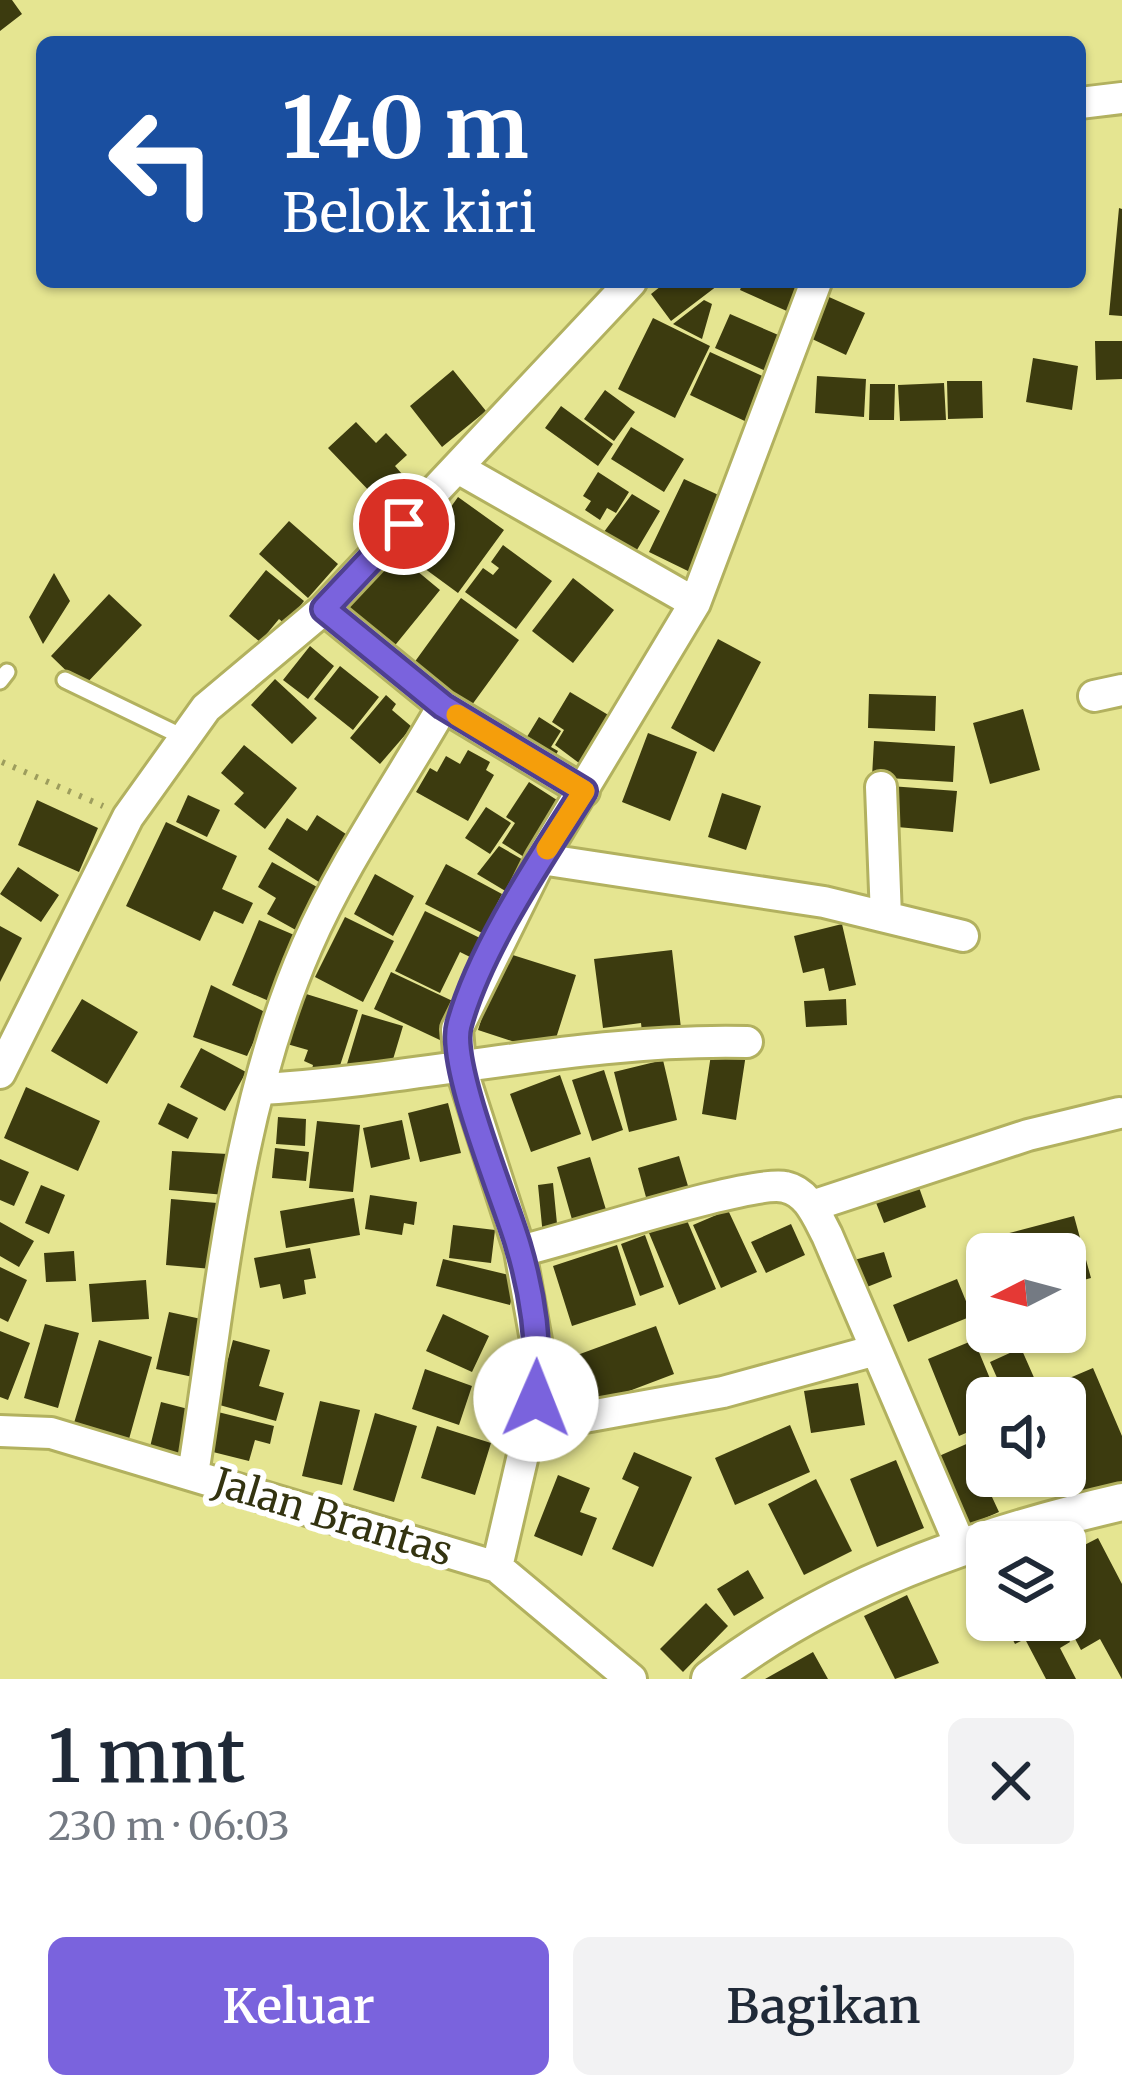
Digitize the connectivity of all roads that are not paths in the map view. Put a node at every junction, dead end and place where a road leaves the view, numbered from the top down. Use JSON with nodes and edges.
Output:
{"nodes":[{"id":1,"x":1122,"y":98,"type":"edge"},
{"id":2,"x":1086,"y":102,"type":"edge"},
{"id":3,"x":625,"y":288,"type":"edge"},
{"id":4,"x":814,"y":288,"type":"edge"},
{"id":5,"x":458,"y":468,"type":"junction"},
{"id":6,"x":695,"y":603,"type":"junction"},
{"id":7,"x":324,"y":609,"type":"junction"},
{"id":8,"x":65,"y":680,"type":"dead end"},
{"id":9,"x":443,"y":706,"type":"junction"},
{"id":10,"x":183,"y":737,"type":"junction"},
{"id":11,"x":881,"y":787,"type":"dead end"},
{"id":12,"x":584,"y":791,"type":"junction"},
{"id":13,"x":541,"y":859,"type":"junction"},
{"id":14,"x":886,"y":917,"type":"junction"},
{"id":15,"x":963,"y":936,"type":"dead end"},
{"id":16,"x":747,"y":1042,"type":"dead end"},
{"id":17,"x":460,"y":1065,"type":"junction"},
{"id":18,"x":0,"y":1073,"type":"edge"},
{"id":19,"x":260,"y":1090,"type":"junction"},
{"id":20,"x":1119,"y":1113,"type":"edge"},
{"id":21,"x":812,"y":1206,"type":"junction"},
{"id":22,"x":520,"y":1251,"type":"junction"},
{"id":23,"x":876,"y":1350,"type":"junction"},
{"id":24,"x":529,"y":1427,"type":"junction"},
{"id":25,"x":0,"y":1431,"type":"edge"},
{"id":26,"x":193,"y":1474,"type":"junction"},
{"id":27,"x":1122,"y":1502,"type":"edge"},
{"id":28,"x":961,"y":1547,"type":"junction"},
{"id":29,"x":497,"y":1567,"type":"junction"},
{"id":30,"x":631,"y":1679,"type":"edge"},
{"id":31,"x":710,"y":1679,"type":"edge"}],
"edges":[{"from":1,"to":2,"type":"street"},
{"from":3,"to":5,"type":"street"},
{"from":4,"to":6,"type":"street"},
{"from":5,"to":6,"type":"street"},
{"from":5,"to":7,"type":"street"},
{"from":6,"to":12,"type":"street"},
{"from":7,"to":9,"type":"street"},
{"from":7,"to":10,"type":"street"},
{"from":8,"to":10,"type":"lane"},
{"from":9,"to":12,"type":"street"},
{"from":9,"to":19,"type":"street"},
{"from":10,"to":18,"type":"street"},
{"from":11,"to":14,"type":"street"},
{"from":12,"to":13,"type":"street"},
{"from":13,"to":14,"type":"street"},
{"from":13,"to":17,"type":"street"},
{"from":14,"to":15,"type":"street"},
{"from":16,"to":17,"type":"street"},
{"from":17,"to":19,"type":"street"},
{"from":17,"to":22,"type":"street"},
{"from":19,"to":26,"type":"street"},
{"from":20,"to":21,"type":"street"},
{"from":21,"to":22,"type":"street"},
{"from":21,"to":23,"type":"street"},
{"from":22,"to":24,"type":"street"},
{"from":23,"to":24,"type":"street"},
{"from":23,"to":28,"type":"street"},
{"from":24,"to":29,"type":"street"},
{"from":25,"to":26,"type":"street","name":"Jalan Brantas"},
{"from":26,"to":29,"type":"street","name":"Jalan Brantas"},
{"from":27,"to":28,"type":"street"},
{"from":28,"to":31,"type":"street"},
{"from":29,"to":30,"type":"street","name":"Jalan Brantas"}]}
